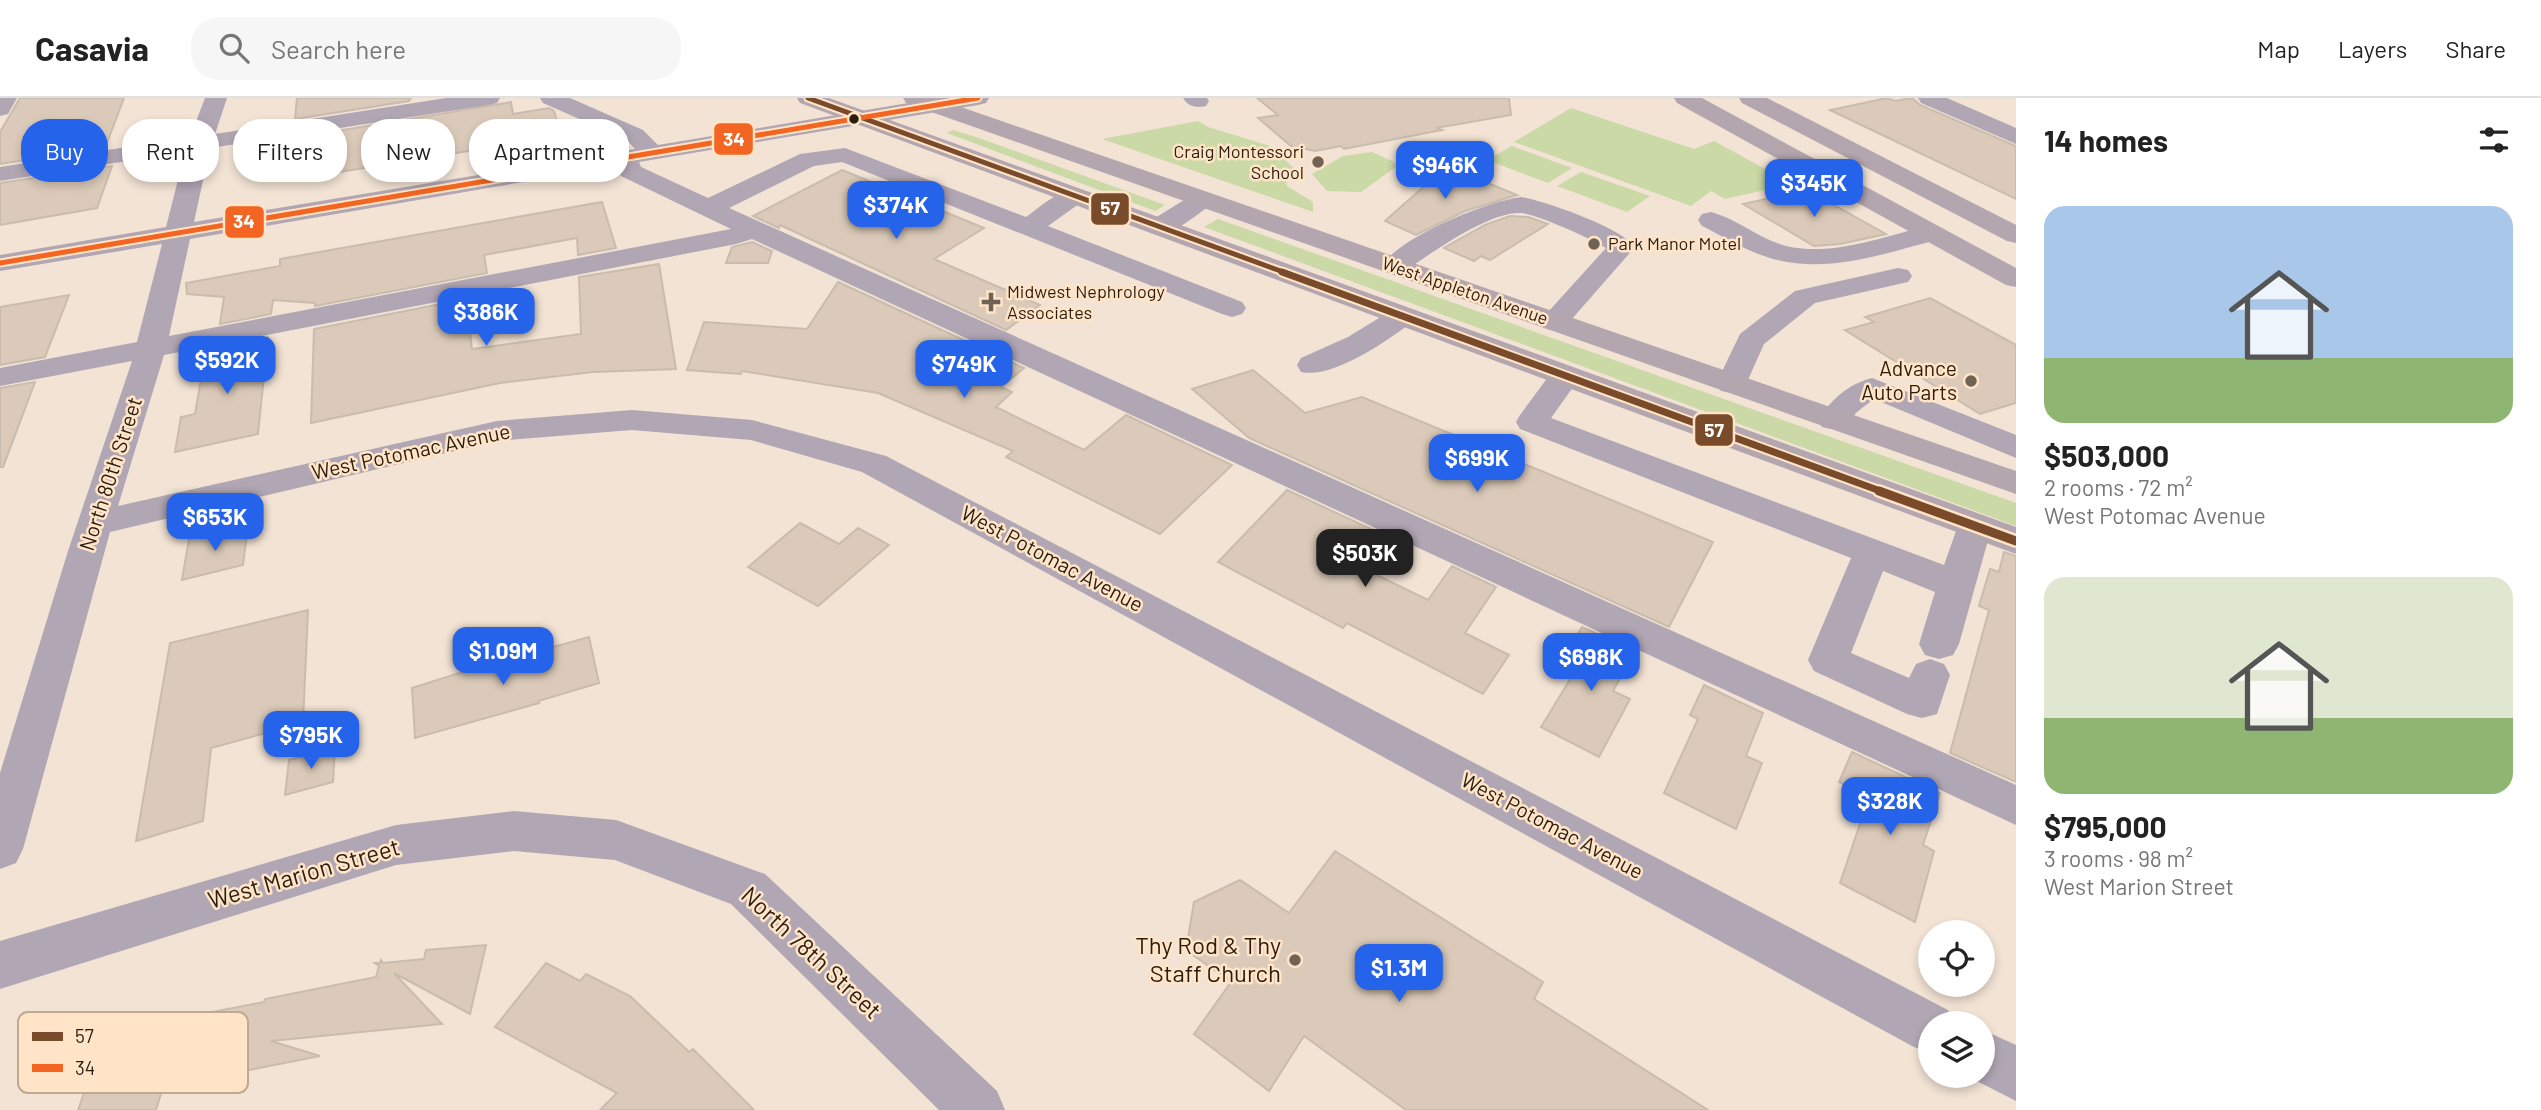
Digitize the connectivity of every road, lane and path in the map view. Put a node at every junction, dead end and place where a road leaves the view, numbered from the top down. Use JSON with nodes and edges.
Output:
{"nodes":[{"id":1,"x":6,"y":98,"type":"edge"},
{"id":2,"x":216,"y":98,"type":"edge"},
{"id":3,"x":489,"y":98,"type":"edge"},
{"id":4,"x":551,"y":98,"type":"edge"},
{"id":5,"x":808,"y":98,"type":"edge"},
{"id":6,"x":978,"y":98,"type":"edge"},
{"id":7,"x":1685,"y":98,"type":"edge"},
{"id":8,"x":1750,"y":98,"type":"edge"},
{"id":9,"x":1929,"y":98,"type":"edge"},
{"id":10,"x":435,"y":102,"type":"edge"},
{"id":11,"x":924,"y":102,"type":"edge"},
{"id":12,"x":612,"y":103,"type":"dead end"},
{"id":13,"x":0,"y":109,"type":"edge"},
{"id":14,"x":586,"y":114,"type":"junction"},
{"id":15,"x":859,"y":117,"type":"junction"},
{"id":16,"x":208,"y":119,"type":"edge"},
{"id":17,"x":2016,"y":137,"type":"edge"},
{"id":18,"x":219,"y":140,"type":"edge"},
{"id":19,"x":639,"y":155,"type":"junction"},
{"id":20,"x":122,"y":156,"type":"edge"},
{"id":21,"x":0,"y":174,"type":"edge"},
{"id":22,"x":189,"y":182,"type":"edge"},
{"id":23,"x":1074,"y":196,"type":"junction"},
{"id":24,"x":1203,"y":199,"type":"junction"},
{"id":25,"x":708,"y":208,"type":"junction"},
{"id":26,"x":1711,"y":220,"type":"dead end"},
{"id":27,"x":1030,"y":226,"type":"junction"},
{"id":28,"x":1159,"y":227,"type":"junction"},
{"id":29,"x":751,"y":229,"type":"junction"},
{"id":30,"x":176,"y":233,"type":"junction"},
{"id":31,"x":1931,"y":233,"type":"junction"},
{"id":32,"x":2016,"y":235,"type":"edge"},
{"id":33,"x":0,"y":263,"type":"edge"},
{"id":34,"x":1395,"y":266,"type":"junction"},
{"id":35,"x":1898,"y":276,"type":"dead end"},
{"id":36,"x":2016,"y":279,"type":"edge"},
{"id":37,"x":1232,"y":309,"type":"dead end"},
{"id":38,"x":1402,"y":316,"type":"junction"},
{"id":39,"x":1554,"y":322,"type":"junction"},
{"id":40,"x":151,"y":348,"type":"junction"},
{"id":41,"x":1312,"y":365,"type":"dead end"},
{"id":42,"x":1565,"y":376,"type":"junction"},
{"id":43,"x":0,"y":377,"type":"edge"},
{"id":44,"x":1732,"y":384,"type":"junction"},
{"id":45,"x":1834,"y":420,"type":"junction"},
{"id":46,"x":2016,"y":447,"type":"edge"},
{"id":47,"x":2016,"y":483,"type":"edge"},
{"id":48,"x":95,"y":523,"type":"junction"},
{"id":49,"x":1973,"y":526,"type":"junction"},
{"id":50,"x":2016,"y":541,"type":"edge"},
{"id":51,"x":1872,"y":552,"type":"junction"},
{"id":52,"x":1956,"y":585,"type":"junction"},
{"id":53,"x":2016,"y":806,"type":"edge"},
{"id":54,"x":616,"y":840,"type":"joint"},
{"id":55,"x":0,"y":849,"type":"edge"},
{"id":56,"x":0,"y":965,"type":"edge"},
{"id":57,"x":1918,"y":1022,"type":"edge"},
{"id":58,"x":1995,"y":1063,"type":"edge"},
{"id":59,"x":2016,"y":1074,"type":"edge"},
{"id":60,"x":978,"y":1110,"type":"edge"}],
"edges":[{"from":1,"to":13,"type":"street"},
{"from":2,"to":16,"type":"street","name":"North 80th Street"},
{"from":3,"to":10,"type":"street"},
{"from":4,"to":14,"type":"street"},
{"from":5,"to":15,"type":"main road"},
{"from":6,"to":11,"type":"street"},
{"from":7,"to":31,"type":"main road"},
{"from":8,"to":32,"type":"main road"},
{"from":9,"to":17,"type":"street"},
{"from":10,"to":18,"type":"street"},
{"from":11,"to":15,"type":"street"},
{"from":11,"to":24,"type":"main road","name":"West Appleton Avenue"},
{"from":12,"to":14,"type":"street"},
{"from":14,"to":19,"type":"street"},
{"from":15,"to":19,"type":"street"},
{"from":15,"to":23,"type":"main road"},
{"from":19,"to":25,"type":"street"},
{"from":19,"to":30,"type":"street"},
{"from":20,"to":21,"type":"street"},
{"from":22,"to":30,"type":"street","name":"North 80th Street"},
{"from":23,"to":27,"type":"street"},
{"from":23,"to":28,"type":"main road"},
{"from":24,"to":28,"type":"street"},
{"from":24,"to":34,"type":"main road","name":"West Appleton Avenue"},
{"from":25,"to":27,"type":"street"},
{"from":25,"to":29,"type":"street"},
{"from":26,"to":31,"type":"street"},
{"from":27,"to":37,"type":"street"},
{"from":28,"to":38,"type":"main road"},
{"from":29,"to":40,"type":"street"},
{"from":29,"to":53,"type":"street"},
{"from":30,"to":33,"type":"street"},
{"from":30,"to":40,"type":"street","name":"North 80th Street"},
{"from":31,"to":36,"type":"main road"},
{"from":34,"to":39,"type":"main road","name":"West Appleton Avenue"},
{"from":34,"to":39,"type":"street"},
{"from":35,"to":44,"type":"street"},
{"from":38,"to":41,"type":"street"},
{"from":38,"to":42,"type":"main road"},
{"from":39,"to":44,"type":"main road","name":"West Appleton Avenue"},
{"from":40,"to":43,"type":"street"},
{"from":40,"to":48,"type":"street","name":"North 80th Street"},
{"from":42,"to":49,"type":"main road"},
{"from":42,"to":51,"type":"street"},
{"from":44,"to":45,"type":"main road","name":"West Appleton Avenue"},
{"from":45,"to":46,"type":"street"},
{"from":45,"to":47,"type":"main road","name":"West Appleton Avenue"},
{"from":48,"to":55,"type":"street","name":"North 80th Street"},
{"from":48,"to":57,"type":"street","name":"West Potomac Avenue"},
{"from":49,"to":50,"type":"main road"},
{"from":49,"to":52,"type":"street"},
{"from":51,"to":52,"type":"street"},
{"from":51,"to":52,"type":"street"},
{"from":54,"to":56,"type":"street","name":"West Marion Street"},
{"from":54,"to":60,"type":"street","name":"North 78th Street"},
{"from":58,"to":59,"type":"street"}]}
